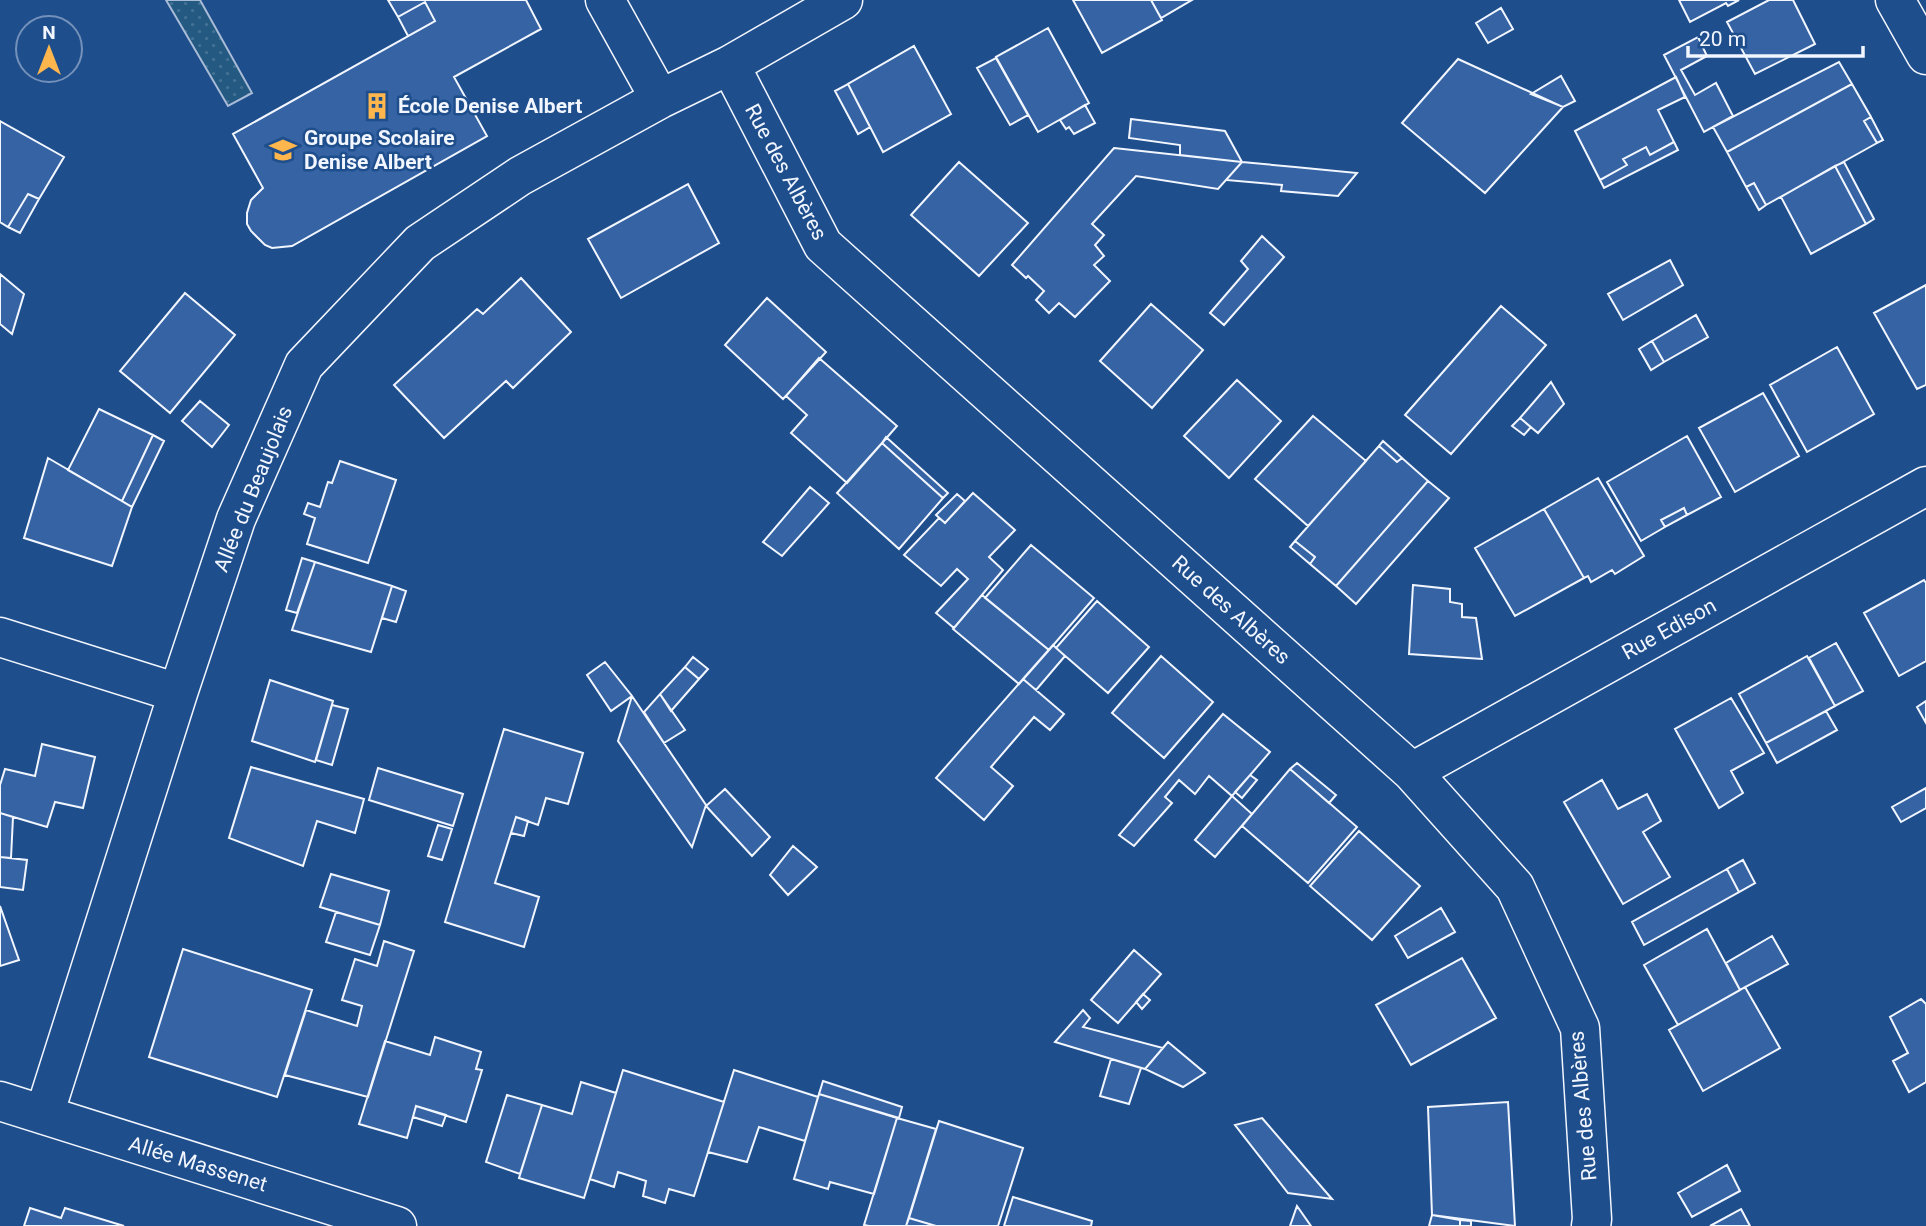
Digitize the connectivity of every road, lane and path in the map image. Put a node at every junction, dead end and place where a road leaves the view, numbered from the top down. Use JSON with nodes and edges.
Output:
{"nodes":[{"id":1,"x":605,"y":0,"type":"edge"},
{"id":2,"x":843,"y":0,"type":"edge"},
{"id":3,"x":1895,"y":0,"type":"edge"},
{"id":4,"x":1926,"y":55,"type":"edge"},
{"id":5,"x":730,"y":65,"type":"junction"},
{"id":6,"x":660,"y":99,"type":"junction"},
{"id":7,"x":1926,"y":486,"type":"edge"},
{"id":8,"x":0,"y":637,"type":"edge"},
{"id":9,"x":178,"y":693,"type":"junction"},
{"id":10,"x":1412,"y":772,"type":"junction"},
{"id":11,"x":0,"y":1101,"type":"edge"},
{"id":12,"x":44,"y":1115,"type":"junction"},
{"id":13,"x":397,"y":1226,"type":"edge"},
{"id":14,"x":1591,"y":1226,"type":"edge"}],
"edges":[{"from":1,"to":6,"type":"street"},
{"from":2,"to":5,"type":"street","name":"Allée du Beaujolais"},
{"from":3,"to":4,"type":"street"},
{"from":5,"to":6,"type":"street","name":"Allée du Beaujolais"},
{"from":5,"to":10,"type":"street","name":"Rue des Albères"},
{"from":6,"to":9,"type":"street","name":"Allée du Beaujolais"},
{"from":7,"to":10,"type":"street","name":"Rue Edison"},
{"from":8,"to":9,"type":"street"},
{"from":9,"to":12,"type":"street","name":"Allée du Beaujolais"},
{"from":10,"to":14,"type":"street","name":"Rue des Albères"},
{"from":11,"to":12,"type":"street","name":"Allée Massenet"},
{"from":12,"to":13,"type":"street","name":"Allée Massenet"}]}
